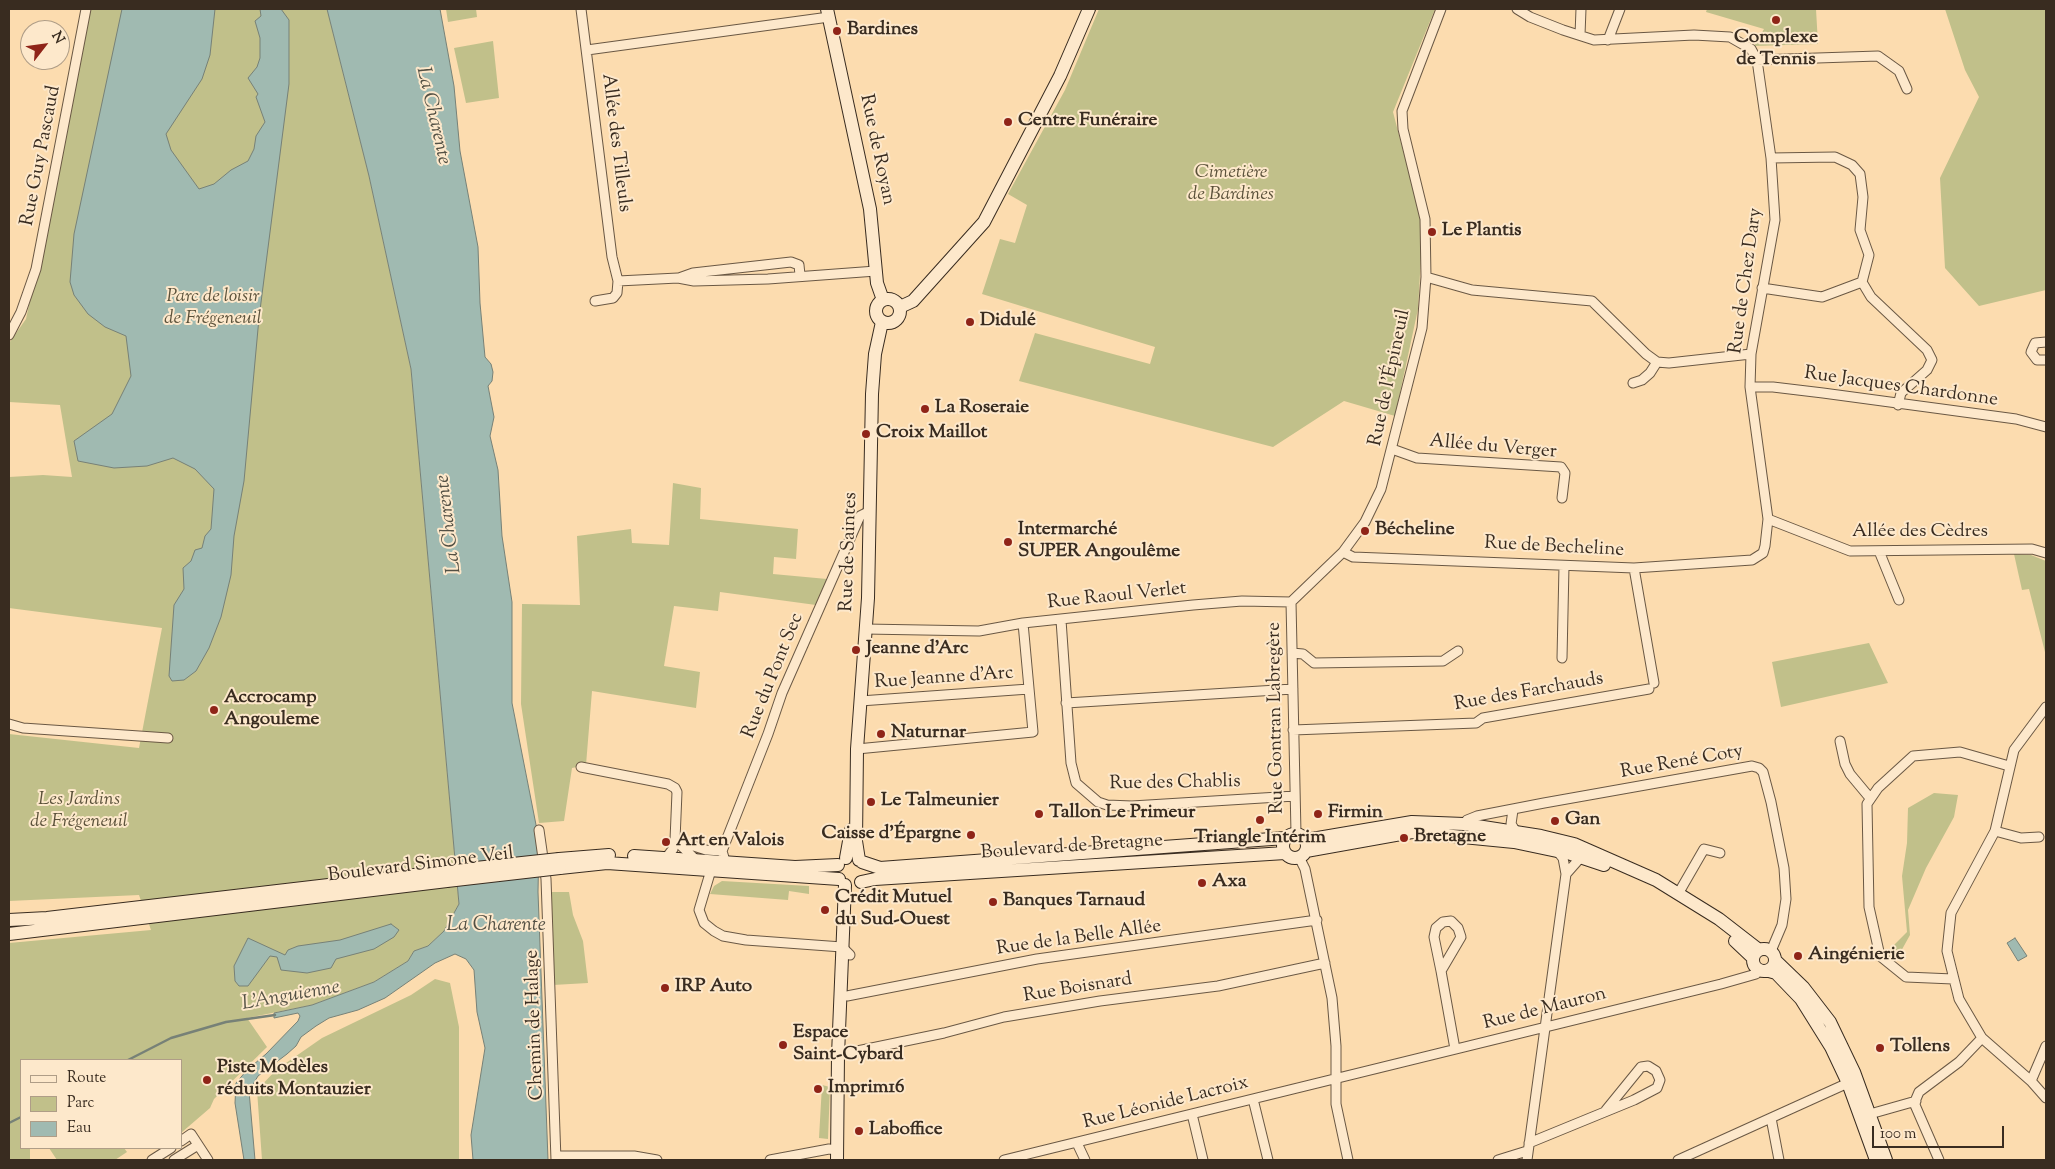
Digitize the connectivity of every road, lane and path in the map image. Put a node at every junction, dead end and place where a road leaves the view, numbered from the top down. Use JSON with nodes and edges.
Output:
{"nodes":[{"id":1,"x":86,"y":9,"type":"edge"},
{"id":2,"x":581,"y":9,"type":"edge"},
{"id":3,"x":1089,"y":9,"type":"edge"},
{"id":4,"x":1441,"y":9,"type":"edge"},
{"id":5,"x":1517,"y":9,"type":"edge"},
{"id":6,"x":1581,"y":9,"type":"edge"},
{"id":7,"x":1620,"y":9,"type":"edge"},
{"id":8,"x":828,"y":13,"type":"edge"},
{"id":9,"x":1580,"y":35,"type":"junction"},
{"id":10,"x":1608,"y":40,"type":"junction"},
{"id":11,"x":587,"y":50,"type":"junction"},
{"id":12,"x":1757,"y":60,"type":"junction"},
{"id":13,"x":1907,"y":88,"type":"dead end"},
{"id":14,"x":1771,"y":158,"type":"junction"},
{"id":15,"x":876,"y":271,"type":"junction"},
{"id":16,"x":800,"y":275,"type":"junction"},
{"id":17,"x":1426,"y":277,"type":"junction"},
{"id":18,"x":678,"y":278,"type":"junction"},
{"id":19,"x":618,"y":282,"type":"junction"},
{"id":20,"x":1862,"y":282,"type":"junction"},
{"id":21,"x":1762,"y":288,"type":"junction"},
{"id":22,"x":884,"y":300,"type":"junction"},
{"id":23,"x":595,"y":301,"type":"dead end"},
{"id":24,"x":900,"y":307,"type":"junction"},
{"id":25,"x":882,"y":322,"type":"junction"},
{"id":26,"x":9,"y":334,"type":"edge"},
{"id":27,"x":2046,"y":342,"type":"edge"},
{"id":28,"x":1751,"y":354,"type":"junction"},
{"id":29,"x":2046,"y":360,"type":"edge"},
{"id":30,"x":1657,"y":362,"type":"junction"},
{"id":31,"x":1632,"y":382,"type":"dead end"},
{"id":32,"x":1750,"y":387,"type":"junction"},
{"id":33,"x":1898,"y":405,"type":"junction"},
{"id":34,"x":2046,"y":427,"type":"edge"},
{"id":35,"x":1392,"y":449,"type":"junction"},
{"id":36,"x":1562,"y":498,"type":"dead end"},
{"id":37,"x":870,"y":511,"type":"junction"},
{"id":38,"x":1768,"y":519,"type":"junction"},
{"id":39,"x":1879,"y":551,"type":"junction"},
{"id":40,"x":1343,"y":552,"type":"junction"},
{"id":41,"x":1763,"y":553,"type":"joint"},
{"id":42,"x":2046,"y":553,"type":"edge"},
{"id":43,"x":1564,"y":566,"type":"junction"},
{"id":44,"x":1634,"y":568,"type":"junction"},
{"id":45,"x":1899,"y":600,"type":"dead end"},
{"id":46,"x":1291,"y":602,"type":"junction"},
{"id":47,"x":1061,"y":620,"type":"junction"},
{"id":48,"x":1023,"y":624,"type":"junction"},
{"id":49,"x":865,"y":629,"type":"junction"},
{"id":50,"x":1458,"y":651,"type":"dead end"},
{"id":51,"x":1292,"y":653,"type":"junction"},
{"id":52,"x":1562,"y":658,"type":"dead end"},
{"id":53,"x":1029,"y":689,"type":"junction"},
{"id":54,"x":1293,"y":689,"type":"junction"},
{"id":55,"x":860,"y":701,"type":"junction"},
{"id":56,"x":1066,"y":703,"type":"junction"},
{"id":57,"x":2046,"y":707,"type":"edge"},
{"id":58,"x":9,"y":724,"type":"edge"},
{"id":59,"x":1293,"y":730,"type":"junction"},
{"id":60,"x":168,"y":738,"type":"dead end"},
{"id":61,"x":1840,"y":741,"type":"dead end"},
{"id":62,"x":857,"y":749,"type":"junction"},
{"id":63,"x":2009,"y":766,"type":"junction"},
{"id":64,"x":581,"y":767,"type":"dead end"},
{"id":65,"x":856,"y":785,"type":"junction"},
{"id":66,"x":1296,"y":796,"type":"junction"},
{"id":67,"x":1870,"y":798,"type":"junction"},
{"id":68,"x":1513,"y":810,"type":"junction"},
{"id":69,"x":1464,"y":824,"type":"junction"},
{"id":70,"x":539,"y":830,"type":"dead end"},
{"id":71,"x":1996,"y":831,"type":"junction"},
{"id":72,"x":1516,"y":832,"type":"junction"},
{"id":73,"x":1290,"y":836,"type":"junction"},
{"id":74,"x":2040,"y":837,"type":"dead end"},
{"id":75,"x":675,"y":840,"type":"junction"},
{"id":76,"x":1304,"y":850,"type":"junction"},
{"id":77,"x":1557,"y":851,"type":"junction"},
{"id":78,"x":1285,"y":853,"type":"junction"},
{"id":79,"x":1720,"y":854,"type":"dead end"},
{"id":80,"x":723,"y":856,"type":"junction"},
{"id":81,"x":1581,"y":857,"type":"junction"},
{"id":82,"x":666,"y":858,"type":"junction"},
{"id":83,"x":695,"y":859,"type":"junction"},
{"id":84,"x":842,"y":861,"type":"junction"},
{"id":85,"x":861,"y":861,"type":"junction"},
{"id":86,"x":559,"y":863,"type":"junction"},
{"id":87,"x":711,"y":870,"type":"junction"},
{"id":88,"x":1566,"y":874,"type":"junction"},
{"id":89,"x":448,"y":876,"type":"junction"},
{"id":90,"x":850,"y":883,"type":"junction"},
{"id":91,"x":1678,"y":894,"type":"junction"},
{"id":92,"x":9,"y":920,"type":"edge"},
{"id":93,"x":1317,"y":920,"type":"junction"},
{"id":94,"x":9,"y":934,"type":"edge"},
{"id":95,"x":846,"y":952,"type":"junction"},
{"id":96,"x":1764,"y":960,"type":"junction"},
{"id":97,"x":1325,"y":962,"type":"junction"},
{"id":98,"x":1441,"y":971,"type":"junction"},
{"id":99,"x":1953,"y":979,"type":"junction"},
{"id":100,"x":847,"y":996,"type":"junction"},
{"id":101,"x":1546,"y":1027,"type":"junction"},
{"id":102,"x":1982,"y":1038,"type":"junction"},
{"id":103,"x":2046,"y":1046,"type":"edge"},
{"id":104,"x":1456,"y":1049,"type":"junction"},
{"id":105,"x":840,"y":1055,"type":"junction"},
{"id":106,"x":1337,"y":1078,"type":"junction"},
{"id":107,"x":2031,"y":1081,"type":"junction"},
{"id":108,"x":1848,"y":1083,"type":"junction"},
{"id":109,"x":2046,"y":1098,"type":"edge"},
{"id":110,"x":1253,"y":1099,"type":"junction"},
{"id":111,"x":1916,"y":1101,"type":"junction"},
{"id":112,"x":1606,"y":1110,"type":"junction"},
{"id":113,"x":1192,"y":1114,"type":"junction"},
{"id":114,"x":1870,"y":1114,"type":"junction"},
{"id":115,"x":1771,"y":1118,"type":"junction"},
{"id":116,"x":182,"y":1140,"type":"edge"},
{"id":117,"x":1076,"y":1143,"type":"junction"},
{"id":118,"x":198,"y":1145,"type":"junction"},
{"id":119,"x":168,"y":1149,"type":"edge"},
{"id":120,"x":1528,"y":1151,"type":"edge"},
{"id":121,"x":837,"y":1155,"type":"edge"},
{"id":122,"x":556,"y":1158,"type":"edge"},
{"id":123,"x":1682,"y":1159,"type":"edge"},
{"id":124,"x":152,"y":1160,"type":"edge"},
{"id":125,"x":174,"y":1160,"type":"edge"},
{"id":126,"x":208,"y":1160,"type":"edge"},
{"id":127,"x":657,"y":1160,"type":"edge"},
{"id":128,"x":770,"y":1160,"type":"edge"},
{"id":129,"x":1004,"y":1160,"type":"edge"},
{"id":130,"x":1085,"y":1160,"type":"edge"},
{"id":131,"x":1203,"y":1160,"type":"edge"},
{"id":132,"x":1268,"y":1160,"type":"edge"},
{"id":133,"x":1348,"y":1160,"type":"edge"},
{"id":134,"x":1498,"y":1160,"type":"edge"},
{"id":135,"x":1779,"y":1160,"type":"edge"},
{"id":136,"x":1876,"y":1160,"type":"edge"},
{"id":137,"x":1886,"y":1160,"type":"edge"},
{"id":138,"x":1939,"y":1160,"type":"edge"}],
"edges":[{"from":1,"to":26,"type":"street","name":"Rue Guy Pascaud"},
{"from":2,"to":11,"type":"street","name":"Allée des Tilleuls"},
{"from":3,"to":24,"type":"main road"},
{"from":4,"to":17,"type":"street","name":"Rue de l'Épineuil"},
{"from":5,"to":9,"type":"street"},
{"from":6,"to":9,"type":"street"},
{"from":7,"to":10,"type":"street"},
{"from":8,"to":11,"type":"street"},
{"from":8,"to":15,"type":"main road","name":"Rue de Royan"},
{"from":9,"to":10,"type":"street"},
{"from":10,"to":12,"type":"street"},
{"from":11,"to":19,"type":"street","name":"Allée des Tilleuls"},
{"from":12,"to":13,"type":"street"},
{"from":12,"to":14,"type":"street","name":"Rue de Chez Dary"},
{"from":14,"to":20,"type":"street"},
{"from":14,"to":21,"type":"street","name":"Rue de Chez Dary"},
{"from":15,"to":16,"type":"street"},
{"from":15,"to":22,"type":"main road","name":"Rue de Royan"},
{"from":16,"to":18,"type":"street"},
{"from":16,"to":18,"type":"street"},
{"from":17,"to":30,"type":"street"},
{"from":17,"to":35,"type":"street","name":"Rue de l'Épineuil"},
{"from":18,"to":19,"type":"street"},
{"from":19,"to":23,"type":"street"},
{"from":20,"to":21,"type":"street"},
{"from":20,"to":33,"type":"street"},
{"from":21,"to":28,"type":"street","name":"Rue de Chez Dary"},
{"from":22,"to":24,"type":"main road"},
{"from":22,"to":25,"type":"main road"},
{"from":24,"to":25,"type":"main road"},
{"from":25,"to":37,"type":"main road","name":"Rue de Saintes"},
{"from":27,"to":29,"type":"street"},
{"from":28,"to":30,"type":"street"},
{"from":28,"to":32,"type":"street","name":"Rue de Chez Dary"},
{"from":30,"to":31,"type":"street"},
{"from":32,"to":33,"type":"street","name":"Rue Jacques Chardonne"},
{"from":32,"to":38,"type":"street","name":"Rue de Chez Dary"},
{"from":33,"to":34,"type":"street","name":"Rue Jacques Chardonne"},
{"from":35,"to":36,"type":"street","name":"Allée du Verger"},
{"from":35,"to":40,"type":"street","name":"Rue de l'Épineuil"},
{"from":37,"to":49,"type":"main road","name":"Rue de Saintes"},
{"from":37,"to":80,"type":"street","name":"Rue du Pont Sec"},
{"from":38,"to":39,"type":"street","name":"Allée des Cèdres"},
{"from":38,"to":41,"type":"street","name":"Rue de Chez Dary"},
{"from":39,"to":42,"type":"street","name":"Allée des Cèdres"},
{"from":39,"to":45,"type":"street"},
{"from":40,"to":43,"type":"street","name":"Rue de Becheline"},
{"from":40,"to":46,"type":"street"},
{"from":41,"to":44,"type":"street","name":"Rue de Becheline"},
{"from":43,"to":44,"type":"street","name":"Rue de Becheline"},
{"from":43,"to":52,"type":"street"},
{"from":44,"to":59,"type":"street","name":"Rue des Farchauds"},
{"from":46,"to":47,"type":"street","name":"Rue Raoul Verlet"},
{"from":46,"to":51,"type":"street","name":"Rue Gontran Labregère"},
{"from":47,"to":48,"type":"street","name":"Rue Raoul Verlet"},
{"from":47,"to":56,"type":"street","name":"Rue des Chablis"},
{"from":48,"to":49,"type":"street","name":"Rue Raoul Verlet"},
{"from":48,"to":53,"type":"street"},
{"from":49,"to":55,"type":"main road","name":"Rue de Saintes"},
{"from":50,"to":51,"type":"street"},
{"from":51,"to":54,"type":"street","name":"Rue Gontran Labregère"},
{"from":53,"to":55,"type":"street","name":"Rue Jeanne d'Arc"},
{"from":53,"to":62,"type":"street"},
{"from":54,"to":56,"type":"street"},
{"from":54,"to":59,"type":"street","name":"Rue Gontran Labregère"},
{"from":55,"to":62,"type":"main road","name":"Rue de Saintes"},
{"from":56,"to":66,"type":"street","name":"Rue des Chablis"},
{"from":57,"to":63,"type":"street"},
{"from":58,"to":60,"type":"street"},
{"from":59,"to":66,"type":"street","name":"Rue Gontran Labregère"},
{"from":61,"to":67,"type":"street"},
{"from":62,"to":65,"type":"main road","name":"Rue de Saintes"},
{"from":63,"to":67,"type":"street"},
{"from":63,"to":71,"type":"street"},
{"from":64,"to":75,"type":"street"},
{"from":65,"to":84,"type":"main road","name":"Rue de Saintes"},
{"from":65,"to":85,"type":"main road","name":"Rue de Saintes"},
{"from":66,"to":73,"type":"street","name":"Rue Gontran Labregère"},
{"from":67,"to":99,"type":"street"},
{"from":68,"to":69,"type":"street","name":"Rue René Coty"},
{"from":68,"to":72,"type":"street"},
{"from":68,"to":96,"type":"street","name":"Rue René Coty"},
{"from":69,"to":72,"type":"main road"},
{"from":69,"to":76,"type":"main road"},
{"from":70,"to":122,"type":"street","name":"Chemin de Halage"},
{"from":71,"to":74,"type":"street"},
{"from":71,"to":99,"type":"street"},
{"from":72,"to":91,"type":"main road"},
{"from":73,"to":76,"type":"main road"},
{"from":73,"to":78,"type":"main road"},
{"from":73,"to":85,"type":"main road","name":"Boulevard de Bretagne"},
{"from":75,"to":80,"type":"street"},
{"from":75,"to":82,"type":"street"},
{"from":75,"to":83,"type":"street"},
{"from":76,"to":77,"type":"main road"},
{"from":76,"to":78,"type":"main road"},
{"from":76,"to":93,"type":"street"},
{"from":77,"to":81,"type":"main road"},
{"from":77,"to":88,"type":"street"},
{"from":78,"to":90,"type":"main road","name":"Boulevard de Bretagne"},
{"from":79,"to":91,"type":"street"},
{"from":80,"to":83,"type":"main road","name":"Boulevard Simone Veil"},
{"from":80,"to":84,"type":"main road","name":"Boulevard Simone Veil"},
{"from":81,"to":88,"type":"street"},
{"from":81,"to":96,"type":"main road"},
{"from":82,"to":83,"type":"main road","name":"Boulevard Simone Veil"},
{"from":82,"to":86,"type":"main road","name":"Boulevard Simone Veil"},
{"from":84,"to":85,"type":"main road","name":"Boulevard de Bretagne"},
{"from":84,"to":90,"type":"main road","name":"Rue de Saintes"},
{"from":85,"to":90,"type":"main road","name":"Rue de Saintes"},
{"from":86,"to":87,"type":"main road","name":"Boulevard Simone Veil"},
{"from":86,"to":89,"type":"main road","name":"Boulevard Simone Veil","bridge":true},
{"from":87,"to":90,"type":"main road","name":"Boulevard Simone Veil"},
{"from":87,"to":95,"type":"street"},
{"from":88,"to":101,"type":"street"},
{"from":89,"to":92,"type":"main road","name":"Boulevard Simone Veil"},
{"from":89,"to":94,"type":"main road","name":"Boulevard Simone Veil"},
{"from":90,"to":95,"type":"main road"},
{"from":91,"to":96,"type":"main road"},
{"from":93,"to":97,"type":"street"},
{"from":93,"to":100,"type":"street","name":"Rue de la Belle Allée"},
{"from":95,"to":100,"type":"main road"},
{"from":95,"to":105,"type":"main road"},
{"from":96,"to":101,"type":"street","name":"Rue de Mauron"},
{"from":96,"to":108,"type":"main road"},
{"from":96,"to":114,"type":"main road"},
{"from":97,"to":105,"type":"street","name":"Rue Boisnard"},
{"from":97,"to":106,"type":"street"},
{"from":98,"to":98,"type":"street"},
{"from":98,"to":104,"type":"street"},
{"from":99,"to":102,"type":"street"},
{"from":100,"to":105,"type":"main road"},
{"from":101,"to":104,"type":"street","name":"Rue de Mauron"},
{"from":101,"to":120,"type":"street"},
{"from":102,"to":107,"type":"street"},
{"from":102,"to":111,"type":"street"},
{"from":103,"to":107,"type":"street"},
{"from":104,"to":106,"type":"street","name":"Rue de Mauron"},
{"from":105,"to":121,"type":"main road"},
{"from":106,"to":110,"type":"street","name":"Rue Léonide Lacroix"},
{"from":106,"to":133,"type":"street"},
{"from":107,"to":109,"type":"street"},
{"from":108,"to":115,"type":"street"},
{"from":108,"to":136,"type":"main road"},
{"from":110,"to":113,"type":"street","name":"Rue Léonide Lacroix"},
{"from":110,"to":132,"type":"street"},
{"from":111,"to":114,"type":"street"},
{"from":111,"to":138,"type":"street"},
{"from":112,"to":112,"type":"street"},
{"from":112,"to":120,"type":"street"},
{"from":113,"to":117,"type":"street","name":"Rue Léonide Lacroix"},
{"from":113,"to":131,"type":"street"},
{"from":114,"to":137,"type":"main road"},
{"from":115,"to":123,"type":"street"},
{"from":115,"to":135,"type":"street"},
{"from":116,"to":118,"type":"street"},
{"from":117,"to":129,"type":"street","name":"Rue Léonide Lacroix"},
{"from":117,"to":130,"type":"street"},
{"from":118,"to":125,"type":"street"},
{"from":118,"to":126,"type":"street"},
{"from":119,"to":124,"type":"street"},
{"from":120,"to":134,"type":"street"},
{"from":121,"to":128,"type":"street"},
{"from":122,"to":127,"type":"street"}]}
